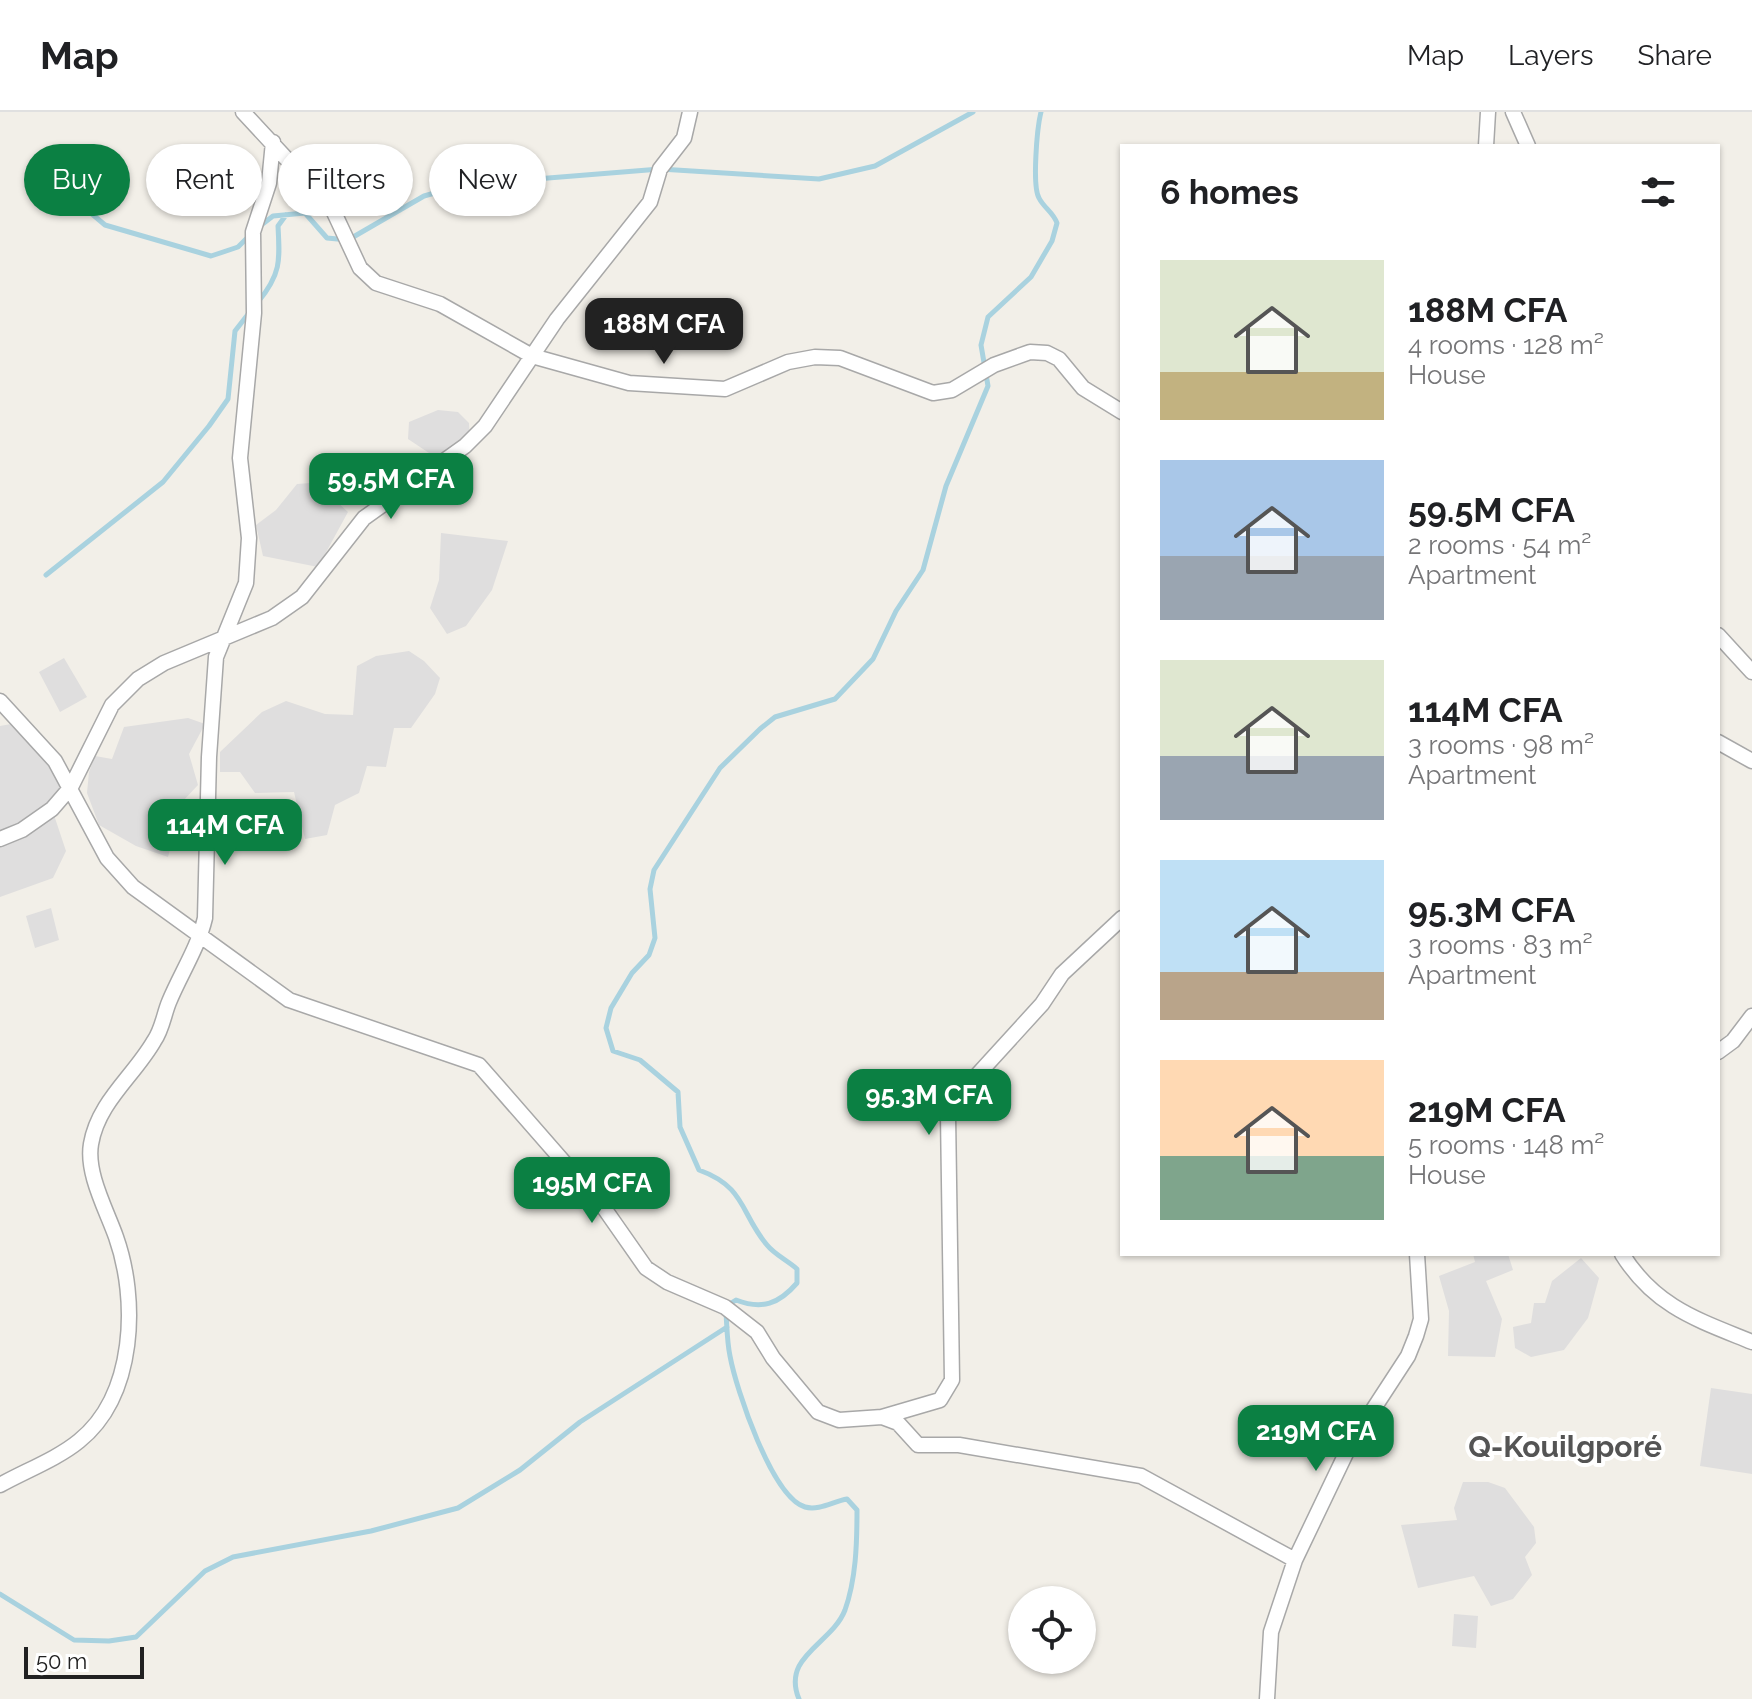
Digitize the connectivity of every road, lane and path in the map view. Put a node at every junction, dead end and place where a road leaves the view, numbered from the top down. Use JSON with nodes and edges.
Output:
{"nodes":[{"id":1,"x":243,"y":112,"type":"edge"},
{"id":2,"x":690,"y":112,"type":"edge"},
{"id":3,"x":1488,"y":112,"type":"edge"},
{"id":4,"x":1513,"y":112,"type":"edge"},
{"id":5,"x":273,"y":142,"type":"junction"},
{"id":6,"x":1486,"y":144,"type":"edge"},
{"id":7,"x":1527,"y":144,"type":"edge"},
{"id":8,"x":532,"y":356,"type":"junction"},
{"id":9,"x":1120,"y":411,"type":"edge"},
{"id":10,"x":1720,"y":637,"type":"edge"},
{"id":11,"x":224,"y":641,"type":"junction"},
{"id":12,"x":1752,"y":672,"type":"edge"},
{"id":13,"x":0,"y":701,"type":"edge"},
{"id":14,"x":1720,"y":743,"type":"edge"},
{"id":15,"x":1752,"y":761,"type":"edge"},
{"id":16,"x":71,"y":787,"type":"junction"},
{"id":17,"x":0,"y":839,"type":"edge"},
{"id":18,"x":1120,"y":920,"type":"edge"},
{"id":19,"x":200,"y":936,"type":"junction"},
{"id":20,"x":1752,"y":1016,"type":"edge"},
{"id":21,"x":1720,"y":1051,"type":"edge"},
{"id":22,"x":1417,"y":1256,"type":"edge"},
{"id":23,"x":1624,"y":1256,"type":"edge"},
{"id":24,"x":1752,"y":1342,"type":"edge"},
{"id":25,"x":882,"y":1417,"type":"junction"},
{"id":26,"x":0,"y":1485,"type":"edge"},
{"id":27,"x":1295,"y":1560,"type":"junction"},
{"id":28,"x":1267,"y":1699,"type":"edge"}],
"edges":[{"from":1,"to":5,"type":"street"},
{"from":2,"to":8,"type":"street"},
{"from":3,"to":6,"type":"street"},
{"from":4,"to":7,"type":"street"},
{"from":5,"to":8,"type":"street"},
{"from":5,"to":11,"type":"street"},
{"from":8,"to":9,"type":"street"},
{"from":8,"to":11,"type":"street"},
{"from":10,"to":12,"type":"street"},
{"from":11,"to":16,"type":"street"},
{"from":11,"to":19,"type":"street"},
{"from":13,"to":16,"type":"street"},
{"from":14,"to":15,"type":"street"},
{"from":16,"to":17,"type":"street"},
{"from":16,"to":19,"type":"street"},
{"from":18,"to":25,"type":"street"},
{"from":19,"to":25,"type":"street"},
{"from":19,"to":26,"type":"street"},
{"from":20,"to":21,"type":"street"},
{"from":22,"to":27,"type":"street"},
{"from":23,"to":24,"type":"street"},
{"from":25,"to":27,"type":"street"},
{"from":27,"to":28,"type":"street"}]}
